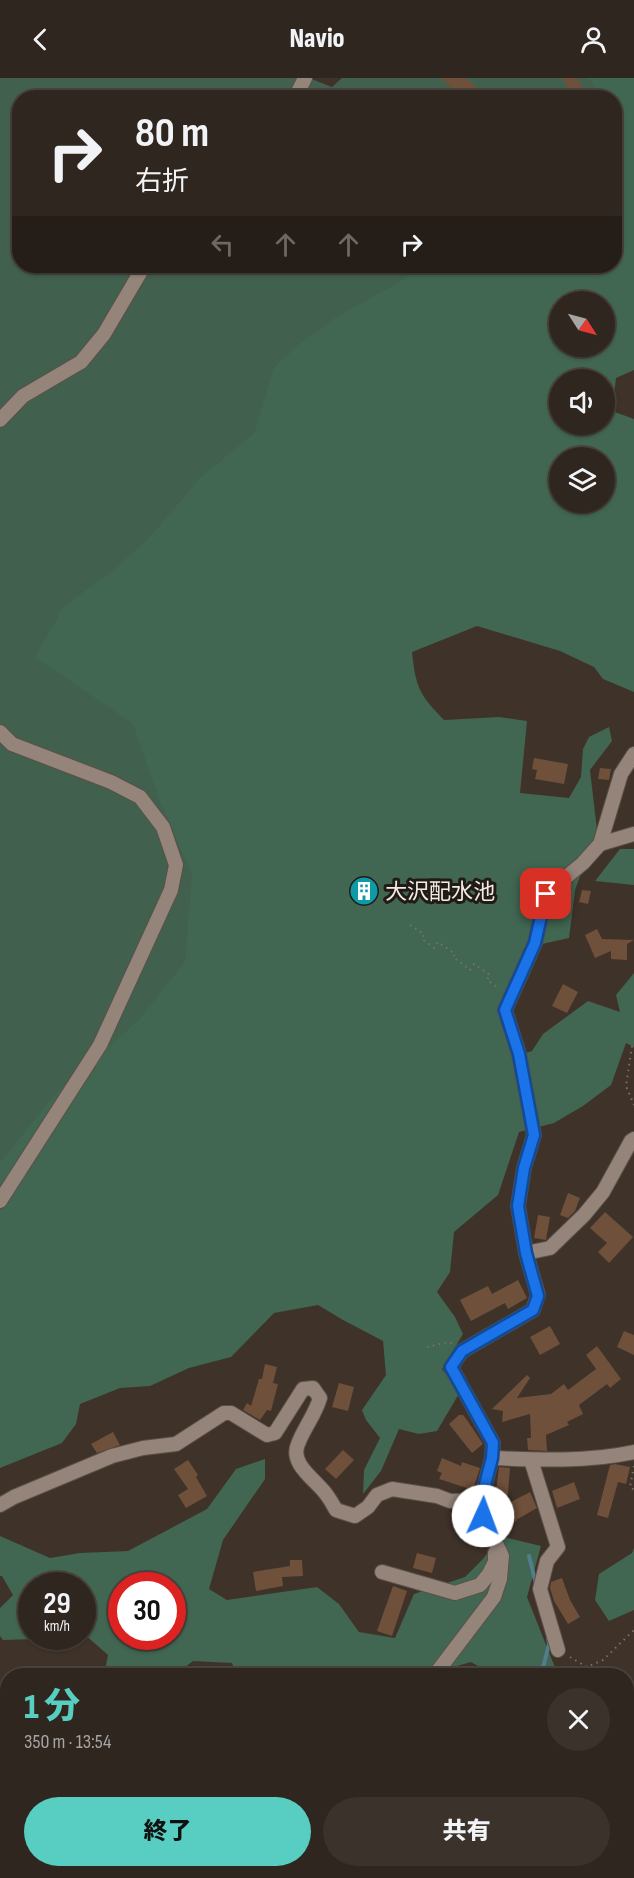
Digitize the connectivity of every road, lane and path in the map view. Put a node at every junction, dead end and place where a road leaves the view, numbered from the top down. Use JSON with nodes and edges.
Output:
{"nodes":[{"id":1,"x":140,"y":273,"type":"edge"},
{"id":2,"x":0,"y":420,"type":"edge"},
{"id":3,"x":0,"y":732,"type":"edge"},
{"id":4,"x":634,"y":754,"type":"edge"},
{"id":5,"x":634,"y":834,"type":"edge"},
{"id":6,"x":600,"y":844,"type":"junction"},
{"id":7,"x":411,"y":925,"type":"dead end"},
{"id":8,"x":512,"y":996,"type":"junction"},
{"id":9,"x":632,"y":1046,"type":"dead end"},
{"id":10,"x":634,"y":1105,"type":"edge"},
{"id":11,"x":634,"y":1139,"type":"edge"},
{"id":12,"x":0,"y":1201,"type":"edge"},
{"id":13,"x":526,"y":1253,"type":"junction"},
{"id":14,"x":427,"y":1347,"type":"dead end"},
{"id":15,"x":462,"y":1351,"type":"junction"},
{"id":16,"x":634,"y":1452,"type":"edge"},
{"id":17,"x":492,"y":1458,"type":"junction"},
{"id":18,"x":531,"y":1460,"type":"junction"},
{"id":19,"x":634,"y":1466,"type":"edge"},
{"id":20,"x":634,"y":1490,"type":"edge"},
{"id":21,"x":481,"y":1500,"type":"junction"},
{"id":22,"x":0,"y":1504,"type":"edge"},
{"id":23,"x":493,"y":1536,"type":"junction"},
{"id":24,"x":382,"y":1572,"type":"dead end"},
{"id":25,"x":634,"y":1630,"type":"edge"},
{"id":26,"x":558,"y":1650,"type":"joint"},
{"id":27,"x":440,"y":1668,"type":"edge"}],
"edges":[{"from":1,"to":2,"type":"street"},
{"from":3,"to":12,"type":"street"},
{"from":4,"to":6,"type":"street"},
{"from":5,"to":6,"type":"street"},
{"from":6,"to":8,"type":"street"},
{"from":7,"to":8,"type":"path"},
{"from":8,"to":13,"type":"street"},
{"from":9,"to":10,"type":"path"},
{"from":11,"to":13,"type":"street"},
{"from":13,"to":15,"type":"street"},
{"from":14,"to":15,"type":"path"},
{"from":15,"to":17,"type":"street"},
{"from":16,"to":18,"type":"street"},
{"from":17,"to":18,"type":"street"},
{"from":17,"to":21,"type":"street"},
{"from":18,"to":26,"type":"street"},
{"from":19,"to":20,"type":"path"},
{"from":21,"to":22,"type":"street"},
{"from":21,"to":23,"type":"street"},
{"from":23,"to":24,"type":"street"},
{"from":23,"to":27,"type":"street"},
{"from":25,"to":26,"type":"path"}]}
